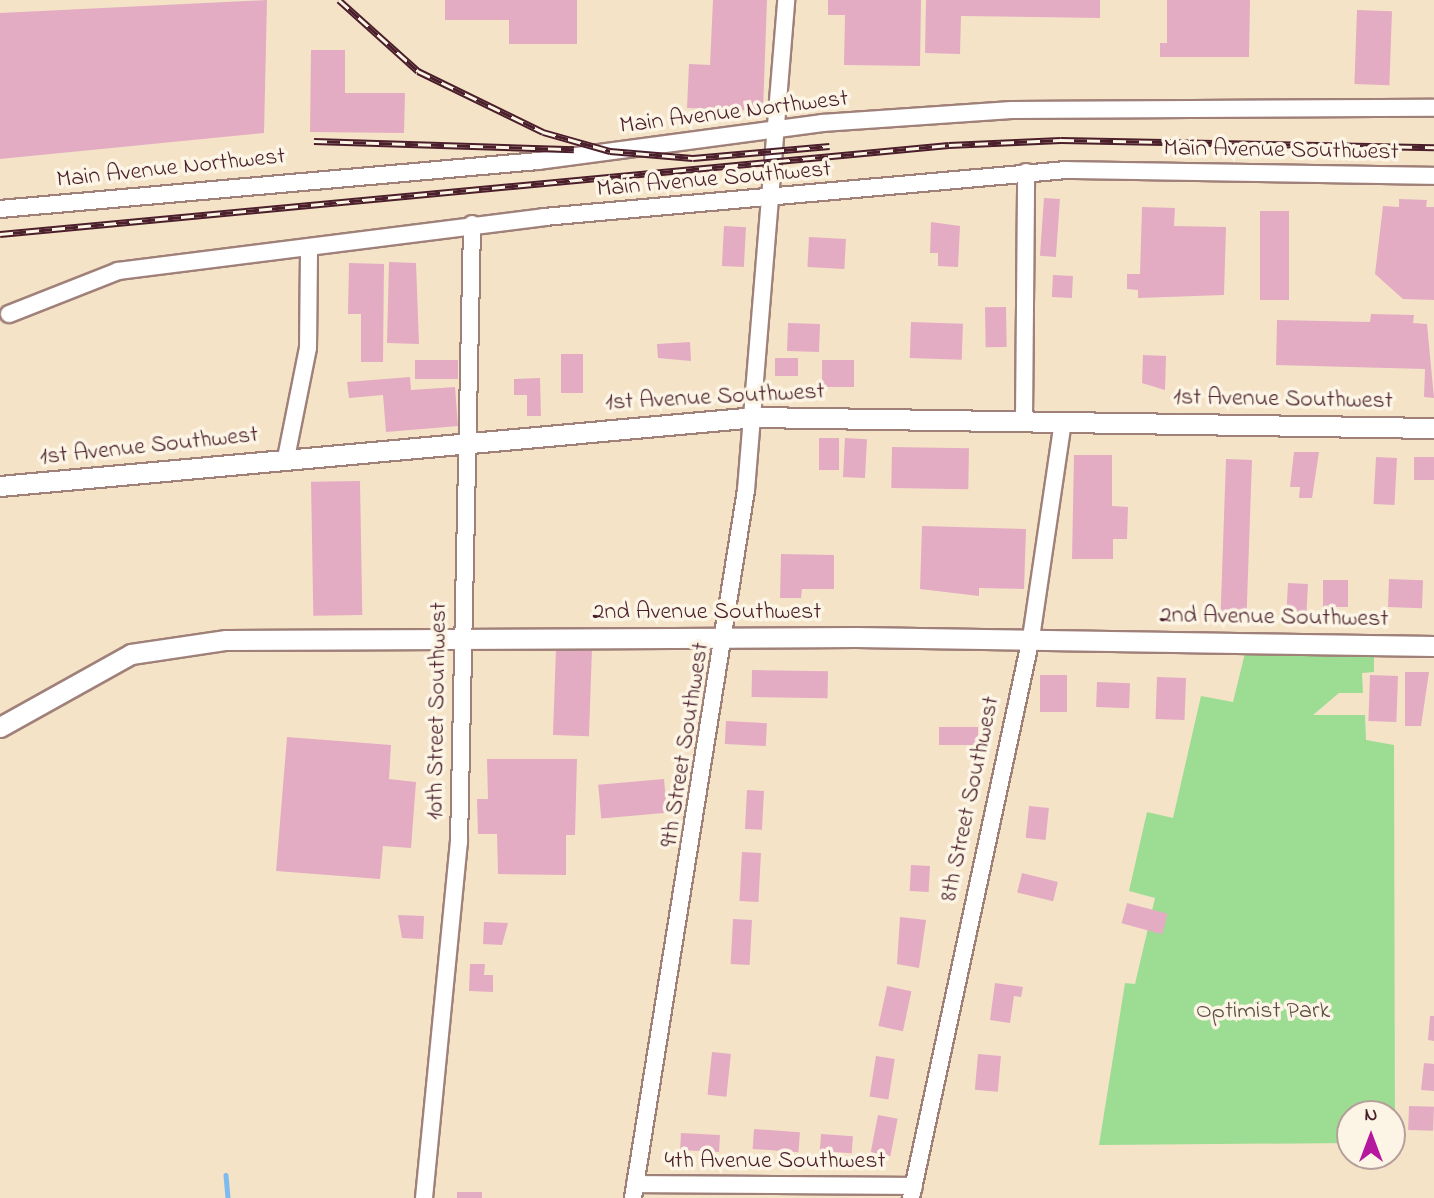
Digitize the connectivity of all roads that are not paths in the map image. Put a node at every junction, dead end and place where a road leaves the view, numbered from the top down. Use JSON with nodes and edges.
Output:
{"nodes":[{"id":1,"x":786,"y":0,"type":"edge"},
{"id":2,"x":1434,"y":108,"type":"edge"},
{"id":3,"x":779,"y":131,"type":"junction"},
{"id":4,"x":1026,"y":172,"type":"junction"},
{"id":5,"x":1434,"y":176,"type":"edge"},
{"id":6,"x":766,"y":199,"type":"junction"},
{"id":7,"x":0,"y":209,"type":"edge"},
{"id":8,"x":472,"y":224,"type":"junction"},
{"id":9,"x":309,"y":248,"type":"junction"},
{"id":10,"x":9,"y":314,"type":"dead end"},
{"id":11,"x":755,"y":417,"type":"junction"},
{"id":12,"x":1024,"y":420,"type":"junction"},
{"id":13,"x":1063,"y":421,"type":"junction"},
{"id":14,"x":1434,"y":428,"type":"edge"},
{"id":15,"x":466,"y":440,"type":"junction"},
{"id":16,"x":286,"y":458,"type":"junction"},
{"id":17,"x":0,"y":486,"type":"edge"},
{"id":18,"x":462,"y":638,"type":"junction"},
{"id":19,"x":726,"y":638,"type":"junction"},
{"id":20,"x":1031,"y":638,"type":"junction"},
{"id":21,"x":1434,"y":646,"type":"edge"},
{"id":22,"x":0,"y":727,"type":"edge"},
{"id":23,"x":634,"y":1191,"type":"edge"},
{"id":24,"x":913,"y":1192,"type":"edge"},
{"id":25,"x":424,"y":1198,"type":"edge"}],
"edges":[{"from":1,"to":3,"type":"street","name":"9th Street Southwest"},
{"from":2,"to":3,"type":"street","name":"Main Avenue Northwest"},
{"from":3,"to":6,"type":"street","name":"9th Street Southwest"},
{"from":3,"to":7,"type":"street","name":"Main Avenue Northwest"},
{"from":4,"to":5,"type":"street","name":"Main Avenue Southwest"},
{"from":4,"to":6,"type":"street","name":"Main Avenue Southwest"},
{"from":4,"to":12,"type":"street"},
{"from":6,"to":8,"type":"street","name":"Main Avenue Southwest"},
{"from":6,"to":11,"type":"street","name":"9th Street Southwest"},
{"from":8,"to":9,"type":"street","name":"Main Avenue Southwest"},
{"from":8,"to":15,"type":"street","name":"10th Street Southwest"},
{"from":9,"to":10,"type":"street","name":"Main Avenue Southwest"},
{"from":9,"to":16,"type":"street"},
{"from":11,"to":12,"type":"main road","name":"1st Avenue Southwest"},
{"from":11,"to":15,"type":"main road","name":"1st Avenue Southwest"},
{"from":11,"to":19,"type":"street","name":"9th Street Southwest"},
{"from":12,"to":13,"type":"main road","name":"1st Avenue Southwest"},
{"from":13,"to":14,"type":"main road","name":"1st Avenue Southwest"},
{"from":13,"to":20,"type":"street","name":"8th Street Southwest"},
{"from":15,"to":16,"type":"main road","name":"1st Avenue Southwest"},
{"from":15,"to":18,"type":"street","name":"10th Street Southwest"},
{"from":16,"to":17,"type":"main road","name":"1st Avenue Southwest"},
{"from":18,"to":19,"type":"main road","name":"2nd Avenue Southwest"},
{"from":18,"to":22,"type":"main road","name":"2nd Avenue Southwest"},
{"from":18,"to":25,"type":"street","name":"10th Street Southwest"},
{"from":19,"to":20,"type":"main road","name":"2nd Avenue Southwest"},
{"from":19,"to":23,"type":"street","name":"9th Street Southwest"},
{"from":20,"to":21,"type":"main road","name":"2nd Avenue Southwest"},
{"from":20,"to":24,"type":"street","name":"8th Street Southwest"},
{"from":23,"to":24,"type":"street","name":"4th Avenue Southwest"}]}
